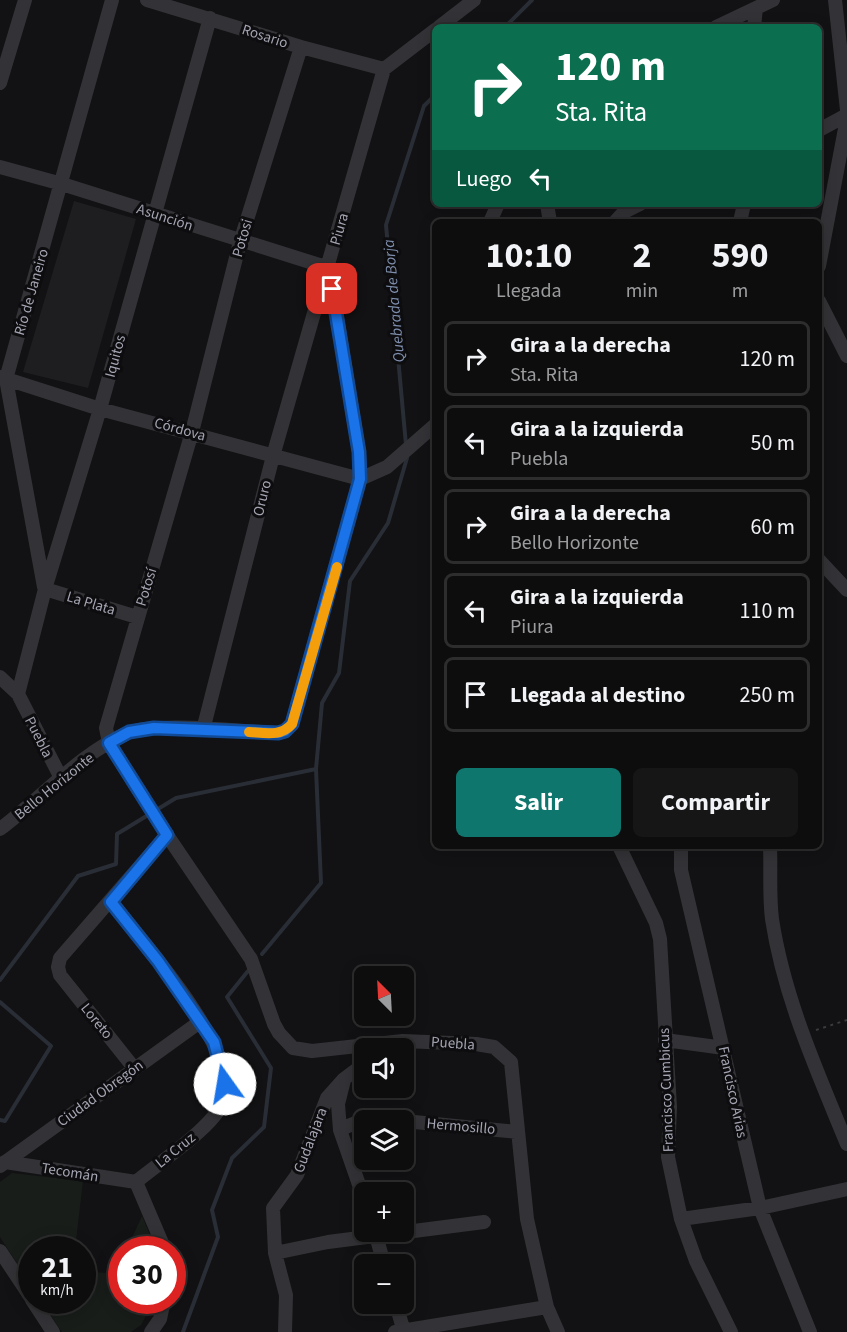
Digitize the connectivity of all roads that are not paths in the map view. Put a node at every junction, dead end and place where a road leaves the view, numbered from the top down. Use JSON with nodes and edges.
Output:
{"nodes":[{"id":1,"x":25,"y":0,"type":"edge"},
{"id":2,"x":112,"y":0,"type":"edge"},
{"id":3,"x":147,"y":0,"type":"edge"},
{"id":4,"x":474,"y":0,"type":"edge"},
{"id":5,"x":773,"y":0,"type":"edge"},
{"id":6,"x":835,"y":0,"type":"edge"},
{"id":7,"x":756,"y":8,"type":"junction"},
{"id":8,"x":210,"y":18,"type":"junction"},
{"id":9,"x":443,"y":24,"type":"edge"},
{"id":10,"x":723,"y":24,"type":"edge"},
{"id":11,"x":754,"y":24,"type":"edge"},
{"id":12,"x":432,"y":32,"type":"edge"},
{"id":13,"x":301,"y":47,"type":"junction"},
{"id":14,"x":384,"y":69,"type":"junction"},
{"id":15,"x":0,"y":83,"type":"edge"},
{"id":16,"x":847,"y":110,"type":"edge"},
{"id":17,"x":847,"y":116,"type":"edge"},
{"id":18,"x":822,"y":128,"type":"edge"},
{"id":19,"x":0,"y":167,"type":"edge"},
{"id":20,"x":62,"y":183,"type":"junction"},
{"id":21,"x":154,"y":213,"type":"junction"},
{"id":22,"x":240,"y":242,"type":"junction"},
{"id":23,"x":822,"y":250,"type":"edge"},
{"id":24,"x":328,"y":268,"type":"junction"},
{"id":25,"x":822,"y":307,"type":"edge"},
{"id":26,"x":847,"y":356,"type":"edge"},
{"id":27,"x":3,"y":378,"type":"edge"},
{"id":28,"x":100,"y":409,"type":"junction"},
{"id":29,"x":432,"y":428,"type":"edge"},
{"id":30,"x":192,"y":432,"type":"junction"},
{"id":31,"x":273,"y":456,"type":"junction"},
{"id":32,"x":360,"y":479,"type":"junction"},
{"id":33,"x":822,"y":563,"type":"edge"},
{"id":34,"x":45,"y":589,"type":"junction"},
{"id":35,"x":847,"y":590,"type":"edge"},
{"id":36,"x":137,"y":617,"type":"junction"},
{"id":37,"x":0,"y":677,"type":"edge"},
{"id":38,"x":18,"y":694,"type":"junction"},
{"id":39,"x":202,"y":730,"type":"junction"},
{"id":40,"x":285,"y":731,"type":"joint"},
{"id":41,"x":109,"y":743,"type":"junction"},
{"id":42,"x":61,"y":778,"type":"junction"},
{"id":43,"x":0,"y":829,"type":"edge"},
{"id":44,"x":167,"y":835,"type":"junction"},
{"id":45,"x":620,"y":849,"type":"edge"},
{"id":46,"x":681,"y":849,"type":"edge"},
{"id":47,"x":770,"y":849,"type":"edge"},
{"id":48,"x":111,"y":902,"type":"junction"},
{"id":49,"x":201,"y":1021,"type":"junction"},
{"id":50,"x":664,"y":1040,"type":"junction"},
{"id":51,"x":414,"y":1041,"type":"edge"},
{"id":52,"x":354,"y":1046,"type":"edge"},
{"id":53,"x":724,"y":1048,"type":"junction"},
{"id":54,"x":134,"y":1068,"type":"junction"},
{"id":55,"x":354,"y":1072,"type":"edge"},
{"id":56,"x":344,"y":1079,"type":"junction"},
{"id":57,"x":354,"y":1122,"type":"edge"},
{"id":58,"x":414,"y":1122,"type":"edge"},
{"id":59,"x":340,"y":1130,"type":"junction"},
{"id":60,"x":518,"y":1132,"type":"junction"},
{"id":61,"x":847,"y":1144,"type":"edge"},
{"id":62,"x":3,"y":1164,"type":"edge"},
{"id":63,"x":136,"y":1182,"type":"junction"},
{"id":64,"x":358,"y":1182,"type":"edge"},
{"id":65,"x":847,"y":1189,"type":"edge"},
{"id":66,"x":760,"y":1208,"type":"junction"},
{"id":67,"x":681,"y":1219,"type":"junction"},
{"id":68,"x":484,"y":1222,"type":"dead end"},
{"id":69,"x":414,"y":1229,"type":"edge"},
{"id":70,"x":159,"y":1236,"type":"edge"},
{"id":71,"x":354,"y":1237,"type":"edge"},
{"id":72,"x":0,"y":1251,"type":"edge"},
{"id":73,"x":275,"y":1253,"type":"junction"},
{"id":74,"x":18,"y":1279,"type":"edge"},
{"id":75,"x":547,"y":1307,"type":"junction"},
{"id":76,"x":41,"y":1314,"type":"edge"},
{"id":77,"x":161,"y":1314,"type":"edge"},
{"id":78,"x":398,"y":1314,"type":"edge"},
{"id":79,"x":401,"y":1331,"type":"edge"},
{"id":80,"x":52,"y":1332,"type":"edge"},
{"id":81,"x":151,"y":1332,"type":"edge"},
{"id":82,"x":285,"y":1332,"type":"edge"},
{"id":83,"x":558,"y":1332,"type":"edge"},
{"id":84,"x":731,"y":1332,"type":"edge"},
{"id":85,"x":810,"y":1332,"type":"edge"}],
"edges":[{"from":1,"to":15,"type":"street"},
{"from":2,"to":20,"type":"street","name":"Río de Janeiro"},
{"from":3,"to":8,"type":"street","name":"Rosario"},
{"from":4,"to":9,"type":"street"},
{"from":5,"to":7,"type":"street"},
{"from":6,"to":16,"type":"street"},
{"from":7,"to":10,"type":"street"},
{"from":7,"to":11,"type":"street"},
{"from":8,"to":13,"type":"street","name":"Rosario"},
{"from":8,"to":21,"type":"street","name":"Iquitos"},
{"from":12,"to":14,"type":"street"},
{"from":13,"to":14,"type":"street","name":"Rosario"},
{"from":13,"to":22,"type":"street","name":"Potosi"},
{"from":14,"to":24,"type":"street","name":"Piura"},
{"from":17,"to":18,"type":"street"},
{"from":17,"to":23,"type":"street"},
{"from":19,"to":20,"type":"street","name":"Asunción"},
{"from":20,"to":21,"type":"street","name":"Asunción"},
{"from":20,"to":27,"type":"street","name":"Río de Janeiro"},
{"from":21,"to":22,"type":"street","name":"Asunción"},
{"from":21,"to":28,"type":"street","name":"Iquitos"},
{"from":22,"to":24,"type":"street","name":"Asunción"},
{"from":22,"to":30,"type":"street","name":"Potosi"},
{"from":24,"to":31,"type":"street","name":"Oruro"},
{"from":24,"to":32,"type":"street","name":"Piura"},
{"from":25,"to":26,"type":"street"},
{"from":27,"to":28,"type":"street","name":"Córdova"},
{"from":27,"to":34,"type":"street","name":"Río de Janeiro"},
{"from":28,"to":30,"type":"street","name":"Córdova"},
{"from":28,"to":34,"type":"street","name":"Iquitos"},
{"from":29,"to":32,"type":"street"},
{"from":30,"to":31,"type":"street","name":"Córdova"},
{"from":30,"to":36,"type":"street","name":"Potosí"},
{"from":31,"to":32,"type":"street","name":"Córdova"},
{"from":31,"to":39,"type":"street","name":"Oruro"},
{"from":32,"to":40,"type":"street","name":"Piura"},
{"from":33,"to":35,"type":"street"},
{"from":34,"to":36,"type":"street","name":"La Plata"},
{"from":34,"to":38,"type":"street","name":"Iquitos"},
{"from":36,"to":41,"type":"street","name":"Potosí"},
{"from":37,"to":38,"type":"street","name":"Puebla"},
{"from":38,"to":42,"type":"street","name":"Puebla"},
{"from":39,"to":40,"type":"street","name":"Bello Horizonte"},
{"from":39,"to":41,"type":"street","name":"Bello Horizonte"},
{"from":41,"to":42,"type":"street","name":"Bello Horizonte"},
{"from":41,"to":44,"type":"street","name":"Puebla"},
{"from":42,"to":43,"type":"street","name":"Bello Horizonte"},
{"from":44,"to":48,"type":"street"},
{"from":44,"to":52,"type":"street","name":"Puebla"},
{"from":45,"to":50,"type":"street","name":"Francisco Cumbicus"},
{"from":46,"to":53,"type":"street","name":"Francisco Arias"},
{"from":47,"to":61,"type":"street"},
{"from":48,"to":49,"type":"street","name":"La Cruz"},
{"from":48,"to":54,"type":"street","name":"Loreto"},
{"from":49,"to":54,"type":"street","name":"Ciudad Obregón"},
{"from":49,"to":63,"type":"street","name":"La Cruz"},
{"from":50,"to":53,"type":"street"},
{"from":50,"to":67,"type":"street","name":"Francisco Cumbicus"},
{"from":51,"to":60,"type":"street","name":"Puebla"},
{"from":53,"to":66,"type":"street","name":"Francisco Arias"},
{"from":54,"to":62,"type":"street","name":"Ciudad Obregón"},
{"from":55,"to":56,"type":"street","name":"Gudalajara"},
{"from":56,"to":59,"type":"street"},
{"from":56,"to":73,"type":"street","name":"Gudalajara"},
{"from":57,"to":59,"type":"street","name":"Hermosillo"},
{"from":58,"to":60,"type":"street","name":"Hermosillo"},
{"from":59,"to":64,"type":"street"},
{"from":60,"to":75,"type":"street","name":"Puebla"},
{"from":62,"to":63,"type":"street","name":"Tecomán"},
{"from":63,"to":70,"type":"street"},
{"from":65,"to":66,"type":"street"},
{"from":66,"to":67,"type":"street"},
{"from":66,"to":85,"type":"street","name":"Francisco Arias"},
{"from":67,"to":84,"type":"street","name":"Francisco Cumbicus"},
{"from":68,"to":69,"type":"street"},
{"from":71,"to":73,"type":"street"},
{"from":72,"to":74,"type":"street"},
{"from":73,"to":82,"type":"street","name":"Gudalajara"},
{"from":75,"to":79,"type":"street"},
{"from":75,"to":83,"type":"street","name":"Puebla"},
{"from":76,"to":80,"type":"street"},
{"from":77,"to":81,"type":"street"},
{"from":78,"to":79,"type":"street"}]}
